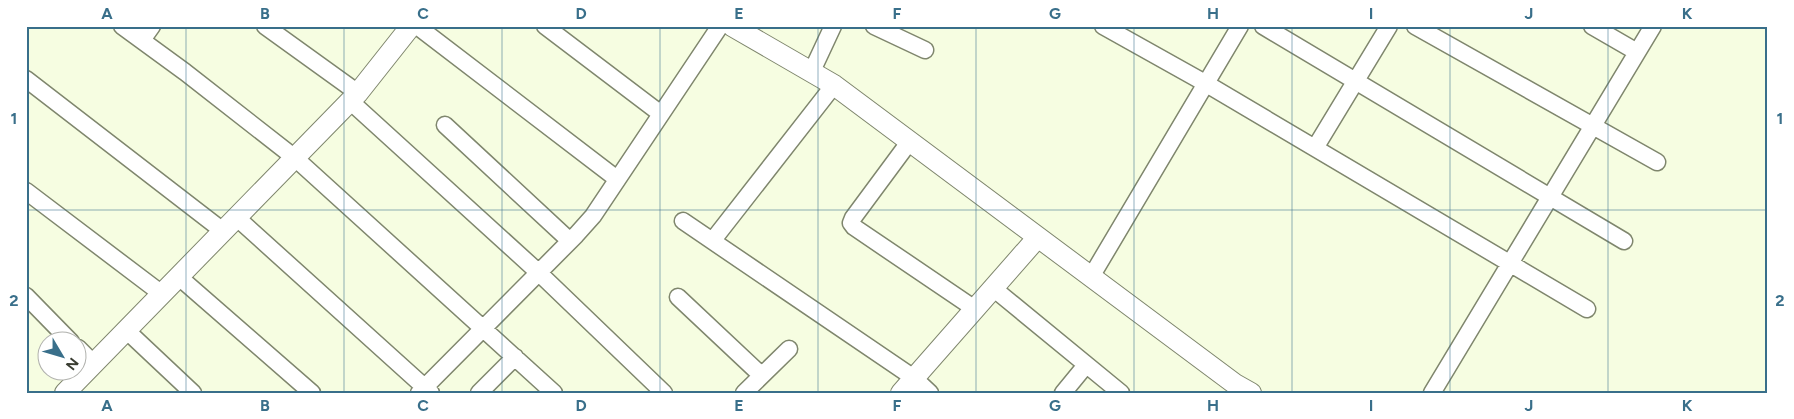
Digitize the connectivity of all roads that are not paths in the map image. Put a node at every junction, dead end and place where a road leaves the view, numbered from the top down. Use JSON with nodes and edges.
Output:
{"nodes":[{"id":1,"x":122,"y":26,"type":"edge"},
{"id":2,"x":152,"y":26,"type":"edge"},
{"id":3,"x":265,"y":26,"type":"edge"},
{"id":4,"x":411,"y":26,"type":"edge"},
{"id":5,"x":417,"y":26,"type":"edge"},
{"id":6,"x":545,"y":26,"type":"edge"},
{"id":7,"x":720,"y":26,"type":"edge"},
{"id":8,"x":732,"y":26,"type":"edge"},
{"id":9,"x":833,"y":26,"type":"edge"},
{"id":10,"x":874,"y":26,"type":"edge"},
{"id":11,"x":1103,"y":26,"type":"edge"},
{"id":12,"x":1240,"y":26,"type":"edge"},
{"id":13,"x":1263,"y":26,"type":"edge"},
{"id":14,"x":1389,"y":26,"type":"edge"},
{"id":15,"x":1415,"y":26,"type":"edge"},
{"id":16,"x":1592,"y":26,"type":"edge"},
{"id":17,"x":1653,"y":26,"type":"edge"},
{"id":18,"x":142,"y":40,"type":"junction"},
{"id":19,"x":924,"y":50,"type":"dead end"},
{"id":20,"x":1638,"y":52,"type":"junction"},
{"id":21,"x":812,"y":71,"type":"junction"},
{"id":22,"x":26,"y":79,"type":"edge"},
{"id":23,"x":1356,"y":82,"type":"junction"},
{"id":24,"x":1205,"y":83,"type":"junction"},
{"id":25,"x":834,"y":85,"type":"junction"},
{"id":26,"x":354,"y":97,"type":"junction"},
{"id":27,"x":662,"y":114,"type":"junction"},
{"id":28,"x":445,"y":124,"type":"dead end"},
{"id":29,"x":1593,"y":126,"type":"junction"},
{"id":30,"x":910,"y":141,"type":"junction"},
{"id":31,"x":1315,"y":148,"type":"junction"},
{"id":32,"x":295,"y":158,"type":"junction"},
{"id":33,"x":1657,"y":162,"type":"dead end"},
{"id":34,"x":618,"y":179,"type":"junction"},
{"id":35,"x":26,"y":191,"type":"edge"},
{"id":36,"x":1550,"y":198,"type":"junction"},
{"id":37,"x":682,"y":221,"type":"dead end"},
{"id":38,"x":230,"y":224,"type":"junction"},
{"id":39,"x":1038,"y":237,"type":"junction"},
{"id":40,"x":712,"y":240,"type":"junction"},
{"id":41,"x":570,"y":241,"type":"junction"},
{"id":42,"x":1624,"y":241,"type":"dead end"},
{"id":43,"x":1510,"y":263,"type":"junction"},
{"id":44,"x":538,"y":272,"type":"junction"},
{"id":45,"x":179,"y":276,"type":"junction"},
{"id":46,"x":1091,"y":277,"type":"junction"},
{"id":47,"x":993,"y":288,"type":"junction"},
{"id":48,"x":162,"y":294,"type":"junction"},
{"id":49,"x":26,"y":296,"type":"edge"},
{"id":50,"x":678,"y":297,"type":"dead end"},
{"id":51,"x":975,"y":309,"type":"junction"},
{"id":52,"x":1587,"y":309,"type":"dead end"},
{"id":53,"x":483,"y":328,"type":"junction"},
{"id":54,"x":126,"y":330,"type":"junction"},
{"id":55,"x":61,"y":332,"type":"edge"},
{"id":56,"x":789,"y":349,"type":"dead end"},
{"id":57,"x":515,"y":357,"type":"junction"},
{"id":58,"x":88,"y":358,"type":"edge"},
{"id":59,"x":94,"y":364,"type":"junction"},
{"id":60,"x":1086,"y":365,"type":"junction"},
{"id":61,"x":761,"y":375,"type":"junction"},
{"id":62,"x":907,"y":386,"type":"edge"},
{"id":63,"x":72,"y":391,"type":"edge"},
{"id":64,"x":186,"y":391,"type":"edge"},
{"id":65,"x":425,"y":391,"type":"edge"},
{"id":66,"x":312,"y":393,"type":"edge"},
{"id":67,"x":479,"y":393,"type":"edge"},
{"id":68,"x":554,"y":393,"type":"edge"},
{"id":69,"x":664,"y":393,"type":"edge"},
{"id":70,"x":744,"y":393,"type":"edge"},
{"id":71,"x":930,"y":393,"type":"edge"},
{"id":72,"x":1063,"y":393,"type":"edge"},
{"id":73,"x":1121,"y":393,"type":"edge"},
{"id":74,"x":1250,"y":393,"type":"edge"},
{"id":75,"x":1432,"y":393,"type":"edge"}],
"edges":[{"from":1,"to":18,"type":"street"},
{"from":2,"to":18,"type":"street"},
{"from":3,"to":26,"type":"street"},
{"from":4,"to":26,"type":"street"},
{"from":5,"to":34,"type":"street"},
{"from":6,"to":27,"type":"street"},
{"from":7,"to":27,"type":"street"},
{"from":8,"to":21,"type":"street"},
{"from":9,"to":21,"type":"street"},
{"from":10,"to":19,"type":"street"},
{"from":11,"to":24,"type":"street"},
{"from":12,"to":24,"type":"street"},
{"from":13,"to":23,"type":"street"},
{"from":14,"to":23,"type":"street"},
{"from":15,"to":29,"type":"street"},
{"from":16,"to":20,"type":"street"},
{"from":17,"to":20,"type":"street"},
{"from":18,"to":32,"type":"street"},
{"from":20,"to":29,"type":"street"},
{"from":21,"to":25,"type":"street"},
{"from":22,"to":38,"type":"street"},
{"from":23,"to":31,"type":"street"},
{"from":23,"to":36,"type":"street"},
{"from":24,"to":31,"type":"street"},
{"from":24,"to":46,"type":"street"},
{"from":25,"to":30,"type":"street"},
{"from":25,"to":40,"type":"street"},
{"from":26,"to":32,"type":"street"},
{"from":26,"to":44,"type":"street"},
{"from":27,"to":34,"type":"street"},
{"from":28,"to":41,"type":"street"},
{"from":29,"to":33,"type":"street"},
{"from":29,"to":36,"type":"street"},
{"from":30,"to":39,"type":"street"},
{"from":30,"to":51,"type":"street"},
{"from":31,"to":43,"type":"street"},
{"from":32,"to":38,"type":"street"},
{"from":32,"to":53,"type":"street"},
{"from":34,"to":41,"type":"street"},
{"from":35,"to":48,"type":"street"},
{"from":36,"to":42,"type":"street"},
{"from":36,"to":43,"type":"street"},
{"from":37,"to":40,"type":"street"},
{"from":38,"to":45,"type":"street"},
{"from":38,"to":65,"type":"street"},
{"from":39,"to":46,"type":"street"},
{"from":39,"to":47,"type":"street"},
{"from":40,"to":62,"type":"street"},
{"from":41,"to":44,"type":"street"},
{"from":43,"to":52,"type":"street"},
{"from":43,"to":75,"type":"street"},
{"from":44,"to":53,"type":"street"},
{"from":44,"to":69,"type":"street"},
{"from":45,"to":48,"type":"street"},
{"from":45,"to":66,"type":"street"},
{"from":46,"to":74,"type":"street"},
{"from":47,"to":51,"type":"street"},
{"from":47,"to":60,"type":"street"},
{"from":48,"to":54,"type":"street"},
{"from":49,"to":55,"type":"street"},
{"from":50,"to":61,"type":"street"},
{"from":51,"to":62,"type":"street"},
{"from":53,"to":57,"type":"street"},
{"from":53,"to":65,"type":"street"},
{"from":54,"to":59,"type":"street"},
{"from":54,"to":64,"type":"street"},
{"from":56,"to":61,"type":"street"},
{"from":57,"to":67,"type":"street"},
{"from":57,"to":68,"type":"street"},
{"from":58,"to":59,"type":"street"},
{"from":59,"to":63,"type":"street"},
{"from":60,"to":72,"type":"street"},
{"from":60,"to":73,"type":"street"},
{"from":61,"to":70,"type":"street"},
{"from":62,"to":71,"type":"street"}]}
